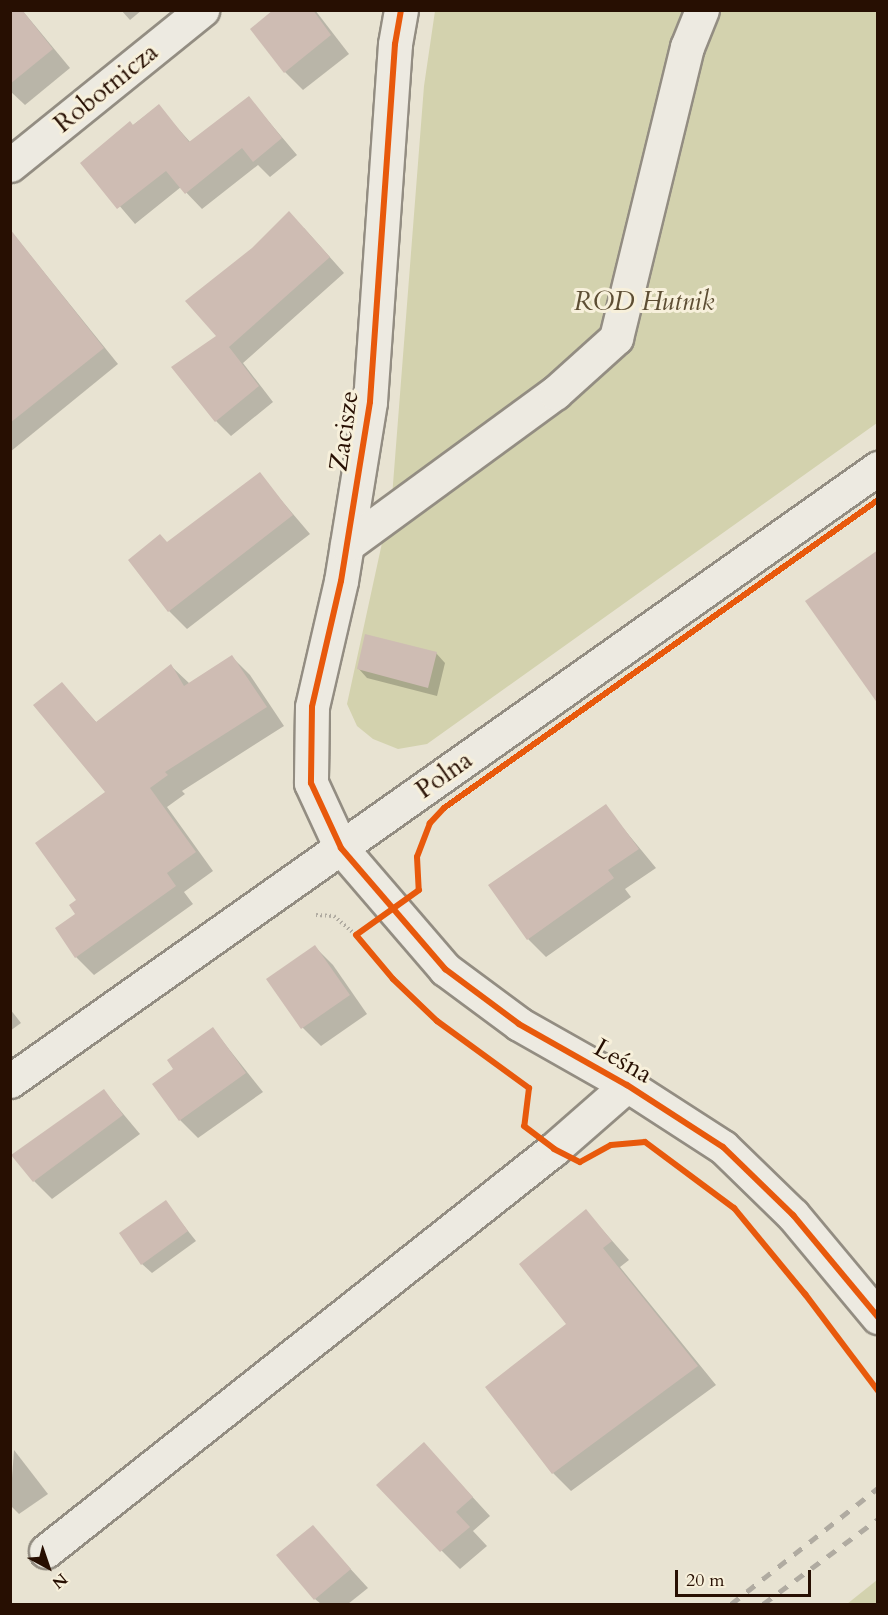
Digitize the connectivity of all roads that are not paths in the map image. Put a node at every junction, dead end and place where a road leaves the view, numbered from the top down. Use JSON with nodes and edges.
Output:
{"nodes":[{"id":1,"x":202,"y":10,"type":"edge"},
{"id":2,"x":401,"y":10,"type":"edge"},
{"id":3,"x":702,"y":10,"type":"edge"},
{"id":4,"x":10,"y":165,"type":"edge"},
{"id":5,"x":878,"y":468,"type":"edge"},
{"id":6,"x":347,"y":545,"type":"junction"},
{"id":7,"x":341,"y":848,"type":"junction"},
{"id":8,"x":10,"y":1081,"type":"edge"},
{"id":9,"x":627,"y":1084,"type":"junction"},
{"id":10,"x":878,"y":1317,"type":"edge"},
{"id":11,"x":46,"y":1551,"type":"dead end"}],
"edges":[{"from":1,"to":4,"type":"street","name":"Robotnicza"},
{"from":2,"to":6,"type":"street","name":"Zacisze"},
{"from":3,"to":6,"type":"street"},
{"from":5,"to":7,"type":"street","name":"Polna"},
{"from":6,"to":7,"type":"street","name":"Zacisze"},
{"from":7,"to":8,"type":"street","name":"Polna"},
{"from":7,"to":9,"type":"street","name":"Leśna"},
{"from":9,"to":10,"type":"street","name":"Leśna"},
{"from":9,"to":11,"type":"street"}]}
